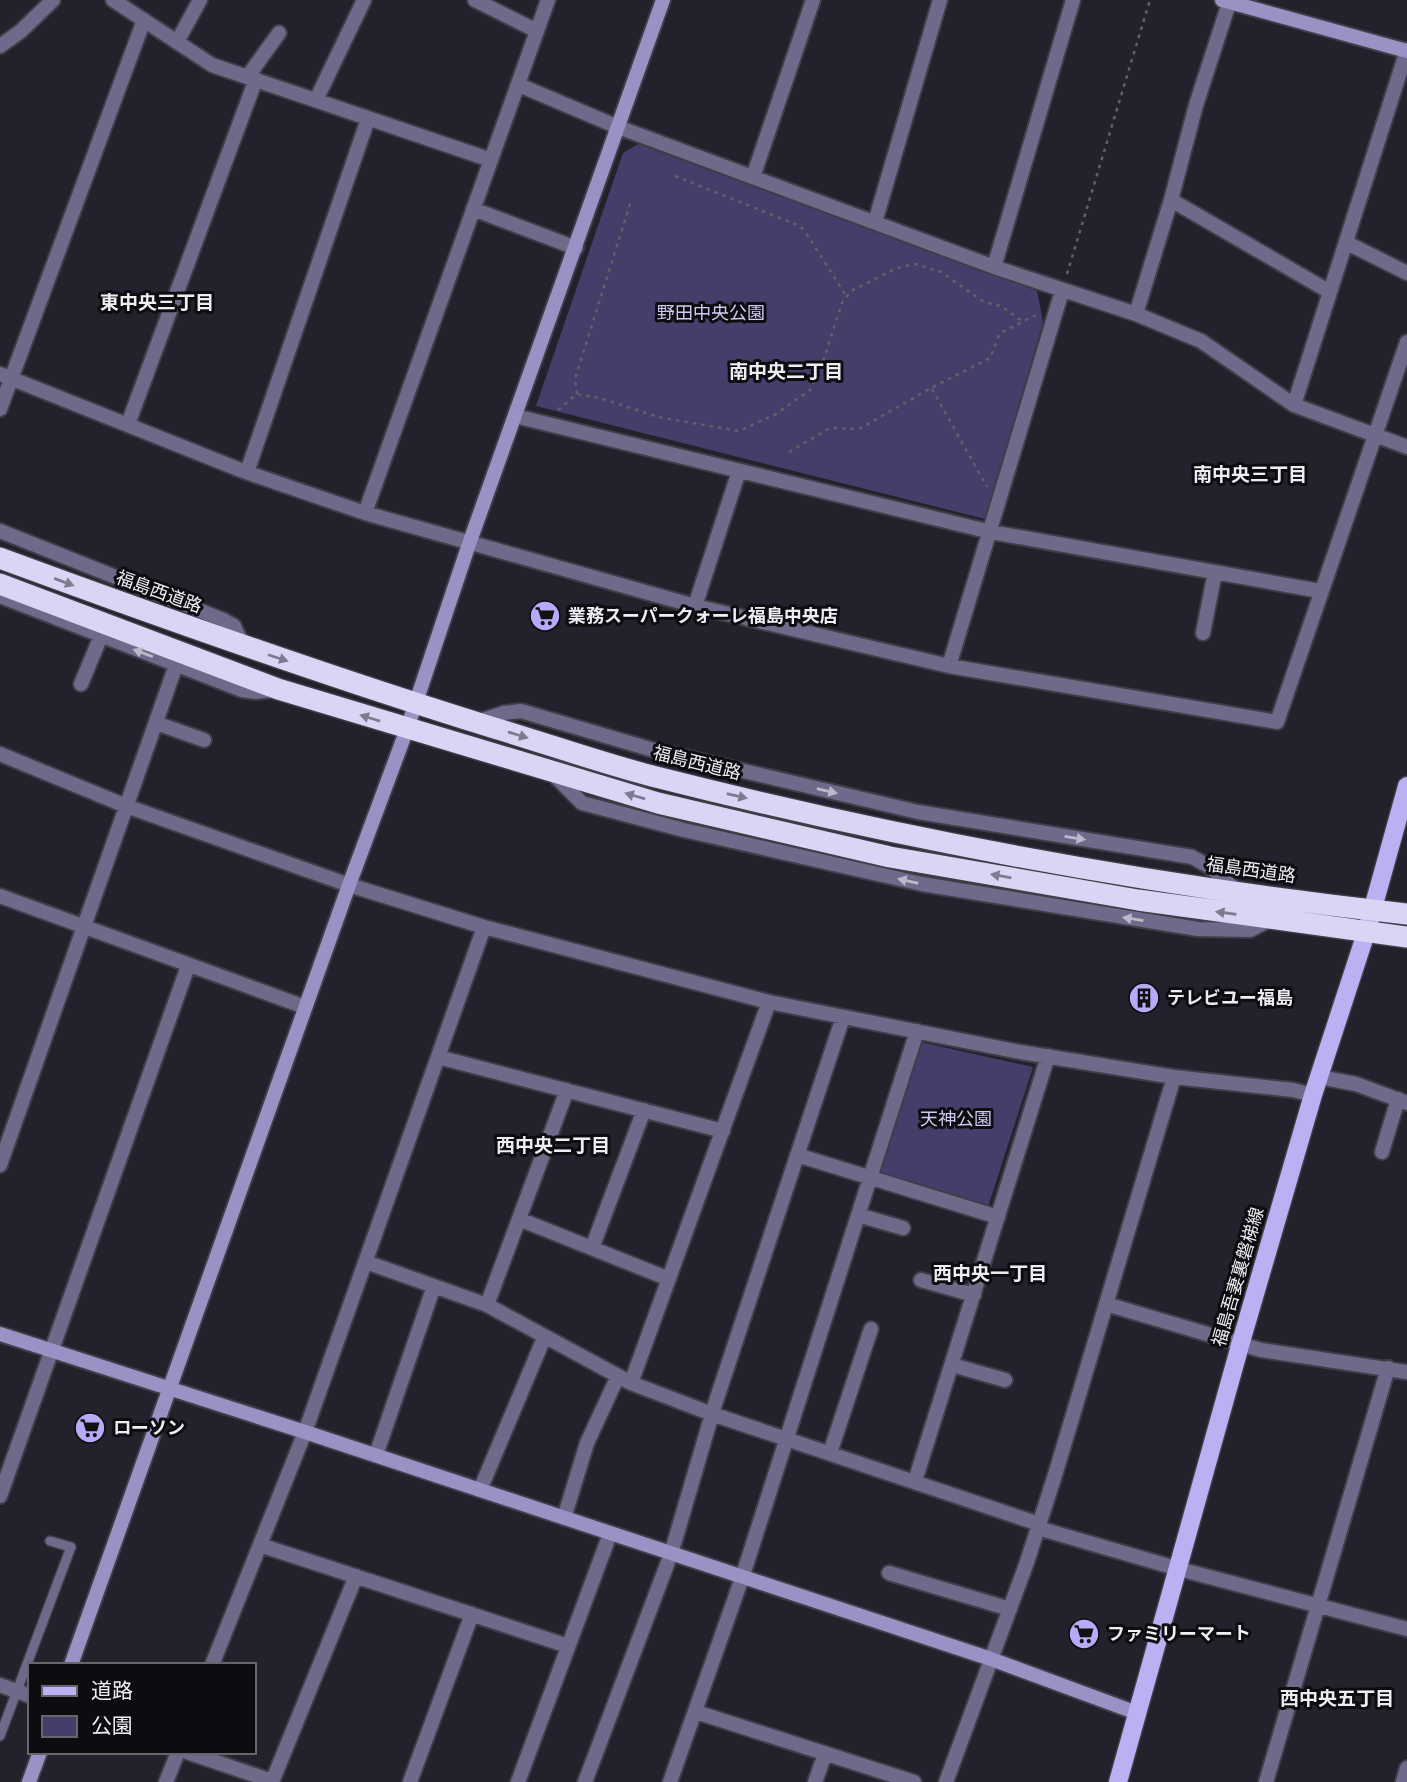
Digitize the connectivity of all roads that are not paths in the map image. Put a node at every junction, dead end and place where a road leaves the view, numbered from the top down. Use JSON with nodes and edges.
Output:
{"nodes":[{"id":1,"x":53,"y":0,"type":"edge"},
{"id":2,"x":113,"y":0,"type":"edge"},
{"id":3,"x":200,"y":0,"type":"edge"},
{"id":4,"x":364,"y":0,"type":"edge"},
{"id":5,"x":475,"y":0,"type":"edge"},
{"id":6,"x":548,"y":0,"type":"edge"},
{"id":7,"x":663,"y":0,"type":"edge"},
{"id":8,"x":813,"y":0,"type":"edge"},
{"id":9,"x":940,"y":0,"type":"edge"},
{"id":10,"x":1073,"y":0,"type":"edge"},
{"id":11,"x":1227,"y":1,"type":"edge"},
{"id":12,"x":144,"y":20,"type":"junction"},
{"id":13,"x":537,"y":31,"type":"junction"},
{"id":14,"x":279,"y":33,"type":"dead end"},
{"id":15,"x":177,"y":42,"type":"junction"},
{"id":16,"x":0,"y":46,"type":"edge"},
{"id":17,"x":1407,"y":51,"type":"edge"},
{"id":18,"x":252,"y":77,"type":"junction"},
{"id":19,"x":519,"y":85,"type":"junction"},
{"id":20,"x":316,"y":100,"type":"junction"},
{"id":21,"x":368,"y":119,"type":"junction"},
{"id":22,"x":618,"y":127,"type":"junction"},
{"id":23,"x":491,"y":160,"type":"junction"},
{"id":24,"x":753,"y":177,"type":"junction"},
{"id":25,"x":1171,"y":200,"type":"junction"},
{"id":26,"x":473,"y":209,"type":"junction"},
{"id":27,"x":875,"y":222,"type":"junction"},
{"id":28,"x":1347,"y":243,"type":"junction"},
{"id":29,"x":576,"y":248,"type":"junction"},
{"id":30,"x":994,"y":267,"type":"junction"},
{"id":31,"x":1407,"y":273,"type":"edge"},
{"id":32,"x":1062,"y":291,"type":"junction"},
{"id":33,"x":1330,"y":292,"type":"junction"},
{"id":34,"x":1136,"y":314,"type":"junction"},
{"id":35,"x":1407,"y":342,"type":"edge"},
{"id":36,"x":6,"y":377,"type":"edge"},
{"id":37,"x":1294,"y":405,"type":"junction"},
{"id":38,"x":0,"y":408,"type":"edge"},
{"id":39,"x":515,"y":416,"type":"junction"},
{"id":40,"x":128,"y":424,"type":"junction"},
{"id":41,"x":1374,"y":435,"type":"junction"},
{"id":42,"x":1407,"y":447,"type":"edge"},
{"id":43,"x":739,"y":471,"type":"junction"},
{"id":44,"x":247,"y":472,"type":"junction"},
{"id":45,"x":365,"y":513,"type":"junction"},
{"id":46,"x":0,"y":531,"type":"edge"},
{"id":47,"x":991,"y":532,"type":"junction"},
{"id":48,"x":469,"y":544,"type":"junction"},
{"id":49,"x":0,"y":558,"type":"edge"},
{"id":50,"x":1214,"y":572,"type":"junction"},
{"id":51,"x":0,"y":584,"type":"edge"},
{"id":52,"x":1320,"y":591,"type":"junction"},
{"id":53,"x":0,"y":596,"type":"edge"},
{"id":54,"x":695,"y":606,"type":"junction"},
{"id":55,"x":1203,"y":633,"type":"dead end"},
{"id":56,"x":101,"y":636,"type":"junction"},
{"id":57,"x":243,"y":646,"type":"junction"},
{"id":58,"x":176,"y":665,"type":"junction"},
{"id":59,"x":949,"y":666,"type":"junction"},
{"id":60,"x":81,"y":684,"type":"dead end"},
{"id":61,"x":278,"y":689,"type":"junction"},
{"id":62,"x":414,"y":703,"type":"junction"},
{"id":63,"x":477,"y":722,"type":"junction"},
{"id":64,"x":156,"y":723,"type":"junction"},
{"id":65,"x":407,"y":729,"type":"junction"},
{"id":66,"x":204,"y":740,"type":"dead end"},
{"id":67,"x":0,"y":754,"type":"edge"},
{"id":68,"x":1407,"y":786,"type":"edge"},
{"id":69,"x":126,"y":806,"type":"junction"},
{"id":70,"x":349,"y":884,"type":"junction"},
{"id":71,"x":1238,"y":892,"type":"junction"},
{"id":72,"x":0,"y":896,"type":"edge"},
{"id":73,"x":1372,"y":910,"type":"junction"},
{"id":74,"x":1407,"y":914,"type":"edge"},
{"id":75,"x":84,"y":926,"type":"junction"},
{"id":76,"x":484,"y":928,"type":"junction"},
{"id":77,"x":1366,"y":933,"type":"junction"},
{"id":78,"x":1407,"y":937,"type":"edge"},
{"id":79,"x":188,"y":966,"type":"junction"},
{"id":80,"x":769,"y":1002,"type":"junction"},
{"id":81,"x":305,"y":1007,"type":"junction"},
{"id":82,"x":843,"y":1017,"type":"junction"},
{"id":83,"x":917,"y":1031,"type":"junction"},
{"id":84,"x":1048,"y":1056,"type":"junction"},
{"id":85,"x":438,"y":1057,"type":"junction"},
{"id":86,"x":1174,"y":1077,"type":"junction"},
{"id":87,"x":1319,"y":1077,"type":"junction"},
{"id":88,"x":567,"y":1090,"type":"junction"},
{"id":89,"x":1313,"y":1095,"type":"junction"},
{"id":90,"x":1403,"y":1101,"type":"edge"},
{"id":91,"x":644,"y":1110,"type":"junction"},
{"id":92,"x":723,"y":1130,"type":"junction"},
{"id":93,"x":1382,"y":1152,"type":"dead end"},
{"id":94,"x":797,"y":1155,"type":"junction"},
{"id":95,"x":0,"y":1165,"type":"edge"},
{"id":96,"x":871,"y":1176,"type":"junction"},
{"id":97,"x":858,"y":1215,"type":"junction"},
{"id":98,"x":998,"y":1217,"type":"junction"},
{"id":99,"x":519,"y":1219,"type":"junction"},
{"id":100,"x":903,"y":1228,"type":"dead end"},
{"id":101,"x":592,"y":1248,"type":"junction"},
{"id":102,"x":366,"y":1262,"type":"junction"},
{"id":103,"x":669,"y":1279,"type":"junction"},
{"id":104,"x":921,"y":1280,"type":"dead end"},
{"id":105,"x":434,"y":1286,"type":"junction"},
{"id":106,"x":974,"y":1295,"type":"junction"},
{"id":107,"x":1106,"y":1304,"type":"junction"},
{"id":108,"x":487,"y":1305,"type":"junction"},
{"id":109,"x":871,"y":1329,"type":"dead end"},
{"id":110,"x":0,"y":1334,"type":"edge"},
{"id":111,"x":544,"y":1338,"type":"junction"},
{"id":112,"x":1241,"y":1342,"type":"junction"},
{"id":113,"x":53,"y":1351,"type":"junction"},
{"id":114,"x":952,"y":1365,"type":"junction"},
{"id":115,"x":1388,"y":1368,"type":"junction"},
{"id":116,"x":1407,"y":1371,"type":"edge"},
{"id":117,"x":625,"y":1380,"type":"junction"},
{"id":118,"x":1005,"y":1380,"type":"dead end"},
{"id":119,"x":169,"y":1388,"type":"junction"},
{"id":120,"x":712,"y":1414,"type":"junction"},
{"id":121,"x":305,"y":1432,"type":"junction"},
{"id":122,"x":787,"y":1438,"type":"junction"},
{"id":123,"x":830,"y":1453,"type":"junction"},
{"id":124,"x":376,"y":1455,"type":"junction"},
{"id":125,"x":915,"y":1481,"type":"junction"},
{"id":126,"x":480,"y":1490,"type":"junction"},
{"id":127,"x":0,"y":1496,"type":"edge"},
{"id":128,"x":564,"y":1518,"type":"junction"},
{"id":129,"x":1039,"y":1526,"type":"junction"},
{"id":130,"x":610,"y":1534,"type":"junction"},
{"id":131,"x":50,"y":1541,"type":"dead end"},
{"id":132,"x":260,"y":1545,"type":"junction"},
{"id":133,"x":670,"y":1554,"type":"junction"},
{"id":134,"x":1179,"y":1569,"type":"junction"},
{"id":135,"x":889,"y":1573,"type":"dead end"},
{"id":136,"x":356,"y":1576,"type":"junction"},
{"id":137,"x":742,"y":1578,"type":"junction"},
{"id":138,"x":1318,"y":1606,"type":"junction"},
{"id":139,"x":1010,"y":1609,"type":"junction"},
{"id":140,"x":472,"y":1614,"type":"junction"},
{"id":141,"x":1407,"y":1629,"type":"edge"},
{"id":142,"x":568,"y":1646,"type":"junction"},
{"id":143,"x":991,"y":1659,"type":"junction"},
{"id":144,"x":33,"y":1663,"type":"edge"},
{"id":145,"x":72,"y":1663,"type":"edge"},
{"id":146,"x":213,"y":1663,"type":"edge"},
{"id":147,"x":0,"y":1685,"type":"edge"},
{"id":148,"x":23,"y":1693,"type":"edge"},
{"id":149,"x":696,"y":1712,"type":"junction"},
{"id":150,"x":1137,"y":1713,"type":"junction"},
{"id":151,"x":3,"y":1720,"type":"edge"},
{"id":152,"x":0,"y":1737,"type":"edge"},
{"id":153,"x":39,"y":1754,"type":"edge"},
{"id":154,"x":177,"y":1754,"type":"edge"},
{"id":155,"x":193,"y":1754,"type":"edge"},
{"id":156,"x":825,"y":1754,"type":"junction"},
{"id":157,"x":1407,"y":1768,"type":"edge"},
{"id":158,"x":29,"y":1782,"type":"edge"},
{"id":159,"x":166,"y":1782,"type":"edge"},
{"id":160,"x":272,"y":1782,"type":"edge"},
{"id":161,"x":410,"y":1782,"type":"edge"},
{"id":162,"x":517,"y":1782,"type":"edge"},
{"id":163,"x":585,"y":1782,"type":"edge"},
{"id":164,"x":670,"y":1782,"type":"edge"},
{"id":165,"x":815,"y":1782,"type":"edge"},
{"id":166,"x":914,"y":1782,"type":"edge"},
{"id":167,"x":946,"y":1782,"type":"edge"},
{"id":168,"x":1118,"y":1782,"type":"edge"},
{"id":169,"x":1266,"y":1782,"type":"edge"},
{"id":170,"x":1403,"y":1782,"type":"edge"}],
"edges":[{"from":1,"to":16,"type":"street"},
{"from":2,"to":12,"type":"street"},
{"from":3,"to":15,"type":"street"},
{"from":4,"to":20,"type":"street"},
{"from":5,"to":13,"type":"street"},
{"from":6,"to":13,"type":"street"},
{"from":7,"to":22,"type":"street"},
{"from":8,"to":24,"type":"street"},
{"from":9,"to":27,"type":"street"},
{"from":10,"to":30,"type":"street"},
{"from":11,"to":17,"type":"street"},
{"from":11,"to":25,"type":"street"},
{"from":12,"to":15,"type":"street"},
{"from":12,"to":36,"type":"street"},
{"from":13,"to":19,"type":"street"},
{"from":14,"to":18,"type":"street"},
{"from":15,"to":18,"type":"street"},
{"from":17,"to":28,"type":"street"},
{"from":18,"to":20,"type":"street"},
{"from":18,"to":40,"type":"street"},
{"from":19,"to":22,"type":"street"},
{"from":19,"to":23,"type":"street"},
{"from":20,"to":21,"type":"street"},
{"from":21,"to":23,"type":"street"},
{"from":21,"to":44,"type":"street"},
{"from":22,"to":24,"type":"street"},
{"from":22,"to":29,"type":"street"},
{"from":23,"to":26,"type":"street"},
{"from":24,"to":27,"type":"street"},
{"from":25,"to":33,"type":"street"},
{"from":25,"to":34,"type":"street"},
{"from":26,"to":29,"type":"street"},
{"from":26,"to":45,"type":"street"},
{"from":27,"to":30,"type":"street"},
{"from":28,"to":31,"type":"street"},
{"from":28,"to":33,"type":"street"},
{"from":29,"to":39,"type":"street"},
{"from":30,"to":32,"type":"street"},
{"from":32,"to":34,"type":"street"},
{"from":32,"to":47,"type":"street"},
{"from":33,"to":37,"type":"street"},
{"from":34,"to":37,"type":"street"},
{"from":35,"to":41,"type":"street"},
{"from":36,"to":38,"type":"street"},
{"from":36,"to":40,"type":"street"},
{"from":37,"to":41,"type":"street"},
{"from":39,"to":43,"type":"street"},
{"from":39,"to":48,"type":"street"},
{"from":40,"to":44,"type":"street"},
{"from":41,"to":42,"type":"street"},
{"from":41,"to":52,"type":"street"},
{"from":43,"to":47,"type":"street"},
{"from":43,"to":54,"type":"street"},
{"from":44,"to":45,"type":"street"},
{"from":45,"to":48,"type":"street"},
{"from":46,"to":57,"type":"street"},
{"from":47,"to":50,"type":"street"},
{"from":47,"to":59,"type":"street"},
{"from":48,"to":54,"type":"street"},
{"from":48,"to":62,"type":"street"},
{"from":49,"to":57,"type":"highway","name":"福島西道路","one_way":true},
{"from":50,"to":52,"type":"street"},
{"from":50,"to":55,"type":"street"},
{"from":51,"to":61,"type":"highway"},
{"from":52,"to":59,"type":"street"},
{"from":53,"to":56,"type":"street"},
{"from":54,"to":59,"type":"street"},
{"from":58,"to":56,"type":"street","one_way":true},
{"from":56,"to":60,"type":"street"},
{"from":57,"to":62,"type":"highway","name":"福島西道路","one_way":true},
{"from":58,"to":61,"type":"street"},
{"from":58,"to":64,"type":"street"},
{"from":65,"to":61,"type":"highway","one_way":true},
{"from":62,"to":63,"type":"highway","name":"福島西道路"},
{"from":62,"to":65,"type":"street"},
{"from":63,"to":71,"type":"highway","name":"福島西道路","one_way":true},
{"from":63,"to":71,"type":"street","one_way":true},
{"from":64,"to":66,"type":"street"},
{"from":64,"to":69,"type":"street"},
{"from":65,"to":70,"type":"street"},
{"from":77,"to":65,"type":"highway","one_way":true},
{"from":67,"to":69,"type":"street"},
{"from":68,"to":73,"type":"main road","name":"福島吾妻裏磐梯線"},
{"from":69,"to":70,"type":"street"},
{"from":69,"to":75,"type":"street"},
{"from":70,"to":76,"type":"street"},
{"from":70,"to":81,"type":"street"},
{"from":71,"to":73,"type":"highway","name":"福島西道路"},
{"from":72,"to":75,"type":"street"},
{"from":73,"to":74,"type":"highway","name":"福島西道路"},
{"from":73,"to":77,"type":"main road","name":"福島吾妻裏磐梯線"},
{"from":75,"to":79,"type":"street"},
{"from":75,"to":95,"type":"street"},
{"from":76,"to":80,"type":"street"},
{"from":76,"to":85,"type":"street"},
{"from":77,"to":78,"type":"highway"},
{"from":77,"to":87,"type":"main road","name":"福島吾妻裏磐梯線"},
{"from":79,"to":81,"type":"street"},
{"from":79,"to":113,"type":"street"},
{"from":80,"to":82,"type":"street"},
{"from":80,"to":92,"type":"street"},
{"from":81,"to":119,"type":"street"},
{"from":82,"to":83,"type":"street"},
{"from":82,"to":94,"type":"street"},
{"from":83,"to":84,"type":"street"},
{"from":83,"to":96,"type":"street"},
{"from":84,"to":86,"type":"street"},
{"from":84,"to":98,"type":"street"},
{"from":85,"to":88,"type":"street"},
{"from":85,"to":102,"type":"street"},
{"from":86,"to":89,"type":"street"},
{"from":86,"to":107,"type":"street"},
{"from":87,"to":89,"type":"main road","name":"福島吾妻裏磐梯線"},
{"from":87,"to":90,"type":"street"},
{"from":88,"to":91,"type":"street"},
{"from":88,"to":99,"type":"street"},
{"from":89,"to":112,"type":"main road","name":"福島吾妻裏磐梯線"},
{"from":90,"to":93,"type":"street"},
{"from":91,"to":92,"type":"street"},
{"from":91,"to":101,"type":"street"},
{"from":92,"to":103,"type":"street"},
{"from":94,"to":96,"type":"street"},
{"from":94,"to":120,"type":"street"},
{"from":96,"to":97,"type":"street"},
{"from":96,"to":98,"type":"street"},
{"from":97,"to":100,"type":"street"},
{"from":97,"to":122,"type":"street"},
{"from":98,"to":106,"type":"street"},
{"from":99,"to":101,"type":"street"},
{"from":99,"to":108,"type":"street"},
{"from":101,"to":103,"type":"street"},
{"from":102,"to":105,"type":"street"},
{"from":102,"to":121,"type":"street"},
{"from":103,"to":117,"type":"street"},
{"from":104,"to":106,"type":"street"},
{"from":105,"to":108,"type":"street"},
{"from":105,"to":124,"type":"street"},
{"from":106,"to":114,"type":"street"},
{"from":107,"to":112,"type":"street"},
{"from":107,"to":129,"type":"street"},
{"from":108,"to":111,"type":"street"},
{"from":109,"to":123,"type":"street"},
{"from":110,"to":113,"type":"street"},
{"from":111,"to":117,"type":"street"},
{"from":111,"to":126,"type":"street"},
{"from":112,"to":115,"type":"street"},
{"from":112,"to":134,"type":"main road","name":"福島吾妻裏磐梯線"},
{"from":113,"to":119,"type":"street"},
{"from":113,"to":127,"type":"street"},
{"from":114,"to":118,"type":"street"},
{"from":114,"to":125,"type":"street"},
{"from":115,"to":116,"type":"street"},
{"from":115,"to":138,"type":"street"},
{"from":117,"to":120,"type":"street"},
{"from":117,"to":128,"type":"street"},
{"from":119,"to":121,"type":"street"},
{"from":119,"to":145,"type":"street"},
{"from":120,"to":122,"type":"street"},
{"from":120,"to":133,"type":"street"},
{"from":121,"to":124,"type":"street"},
{"from":121,"to":132,"type":"street"},
{"from":122,"to":123,"type":"street"},
{"from":122,"to":137,"type":"street"},
{"from":123,"to":125,"type":"street"},
{"from":124,"to":126,"type":"street"},
{"from":125,"to":129,"type":"street"},
{"from":126,"to":128,"type":"street"},
{"from":128,"to":130,"type":"street"},
{"from":129,"to":134,"type":"street"},
{"from":129,"to":139,"type":"street"},
{"from":130,"to":133,"type":"street"},
{"from":130,"to":142,"type":"street"},
{"from":131,"to":144,"type":"lane"},
{"from":132,"to":136,"type":"street"},
{"from":132,"to":146,"type":"street"},
{"from":133,"to":137,"type":"street"},
{"from":133,"to":163,"type":"street"},
{"from":134,"to":138,"type":"street"},
{"from":134,"to":150,"type":"main road","name":"福島吾妻裏磐梯線"},
{"from":135,"to":139,"type":"street"},
{"from":136,"to":140,"type":"street"},
{"from":136,"to":160,"type":"street"},
{"from":137,"to":143,"type":"street"},
{"from":137,"to":149,"type":"street"},
{"from":138,"to":141,"type":"street"},
{"from":138,"to":169,"type":"street"},
{"from":139,"to":143,"type":"street"},
{"from":140,"to":142,"type":"street"},
{"from":140,"to":161,"type":"street"},
{"from":142,"to":162,"type":"street"},
{"from":143,"to":150,"type":"street"},
{"from":143,"to":167,"type":"street"},
{"from":147,"to":148,"type":"street"},
{"from":148,"to":151,"type":"lane"},
{"from":149,"to":156,"type":"street"},
{"from":149,"to":164,"type":"street"},
{"from":150,"to":168,"type":"main road","name":"福島吾妻裏磐梯線"},
{"from":151,"to":152,"type":"lane"},
{"from":153,"to":158,"type":"street"},
{"from":154,"to":159,"type":"street"},
{"from":155,"to":160,"type":"street"},
{"from":156,"to":165,"type":"street"},
{"from":156,"to":166,"type":"street"},
{"from":157,"to":170,"type":"street"}]}
